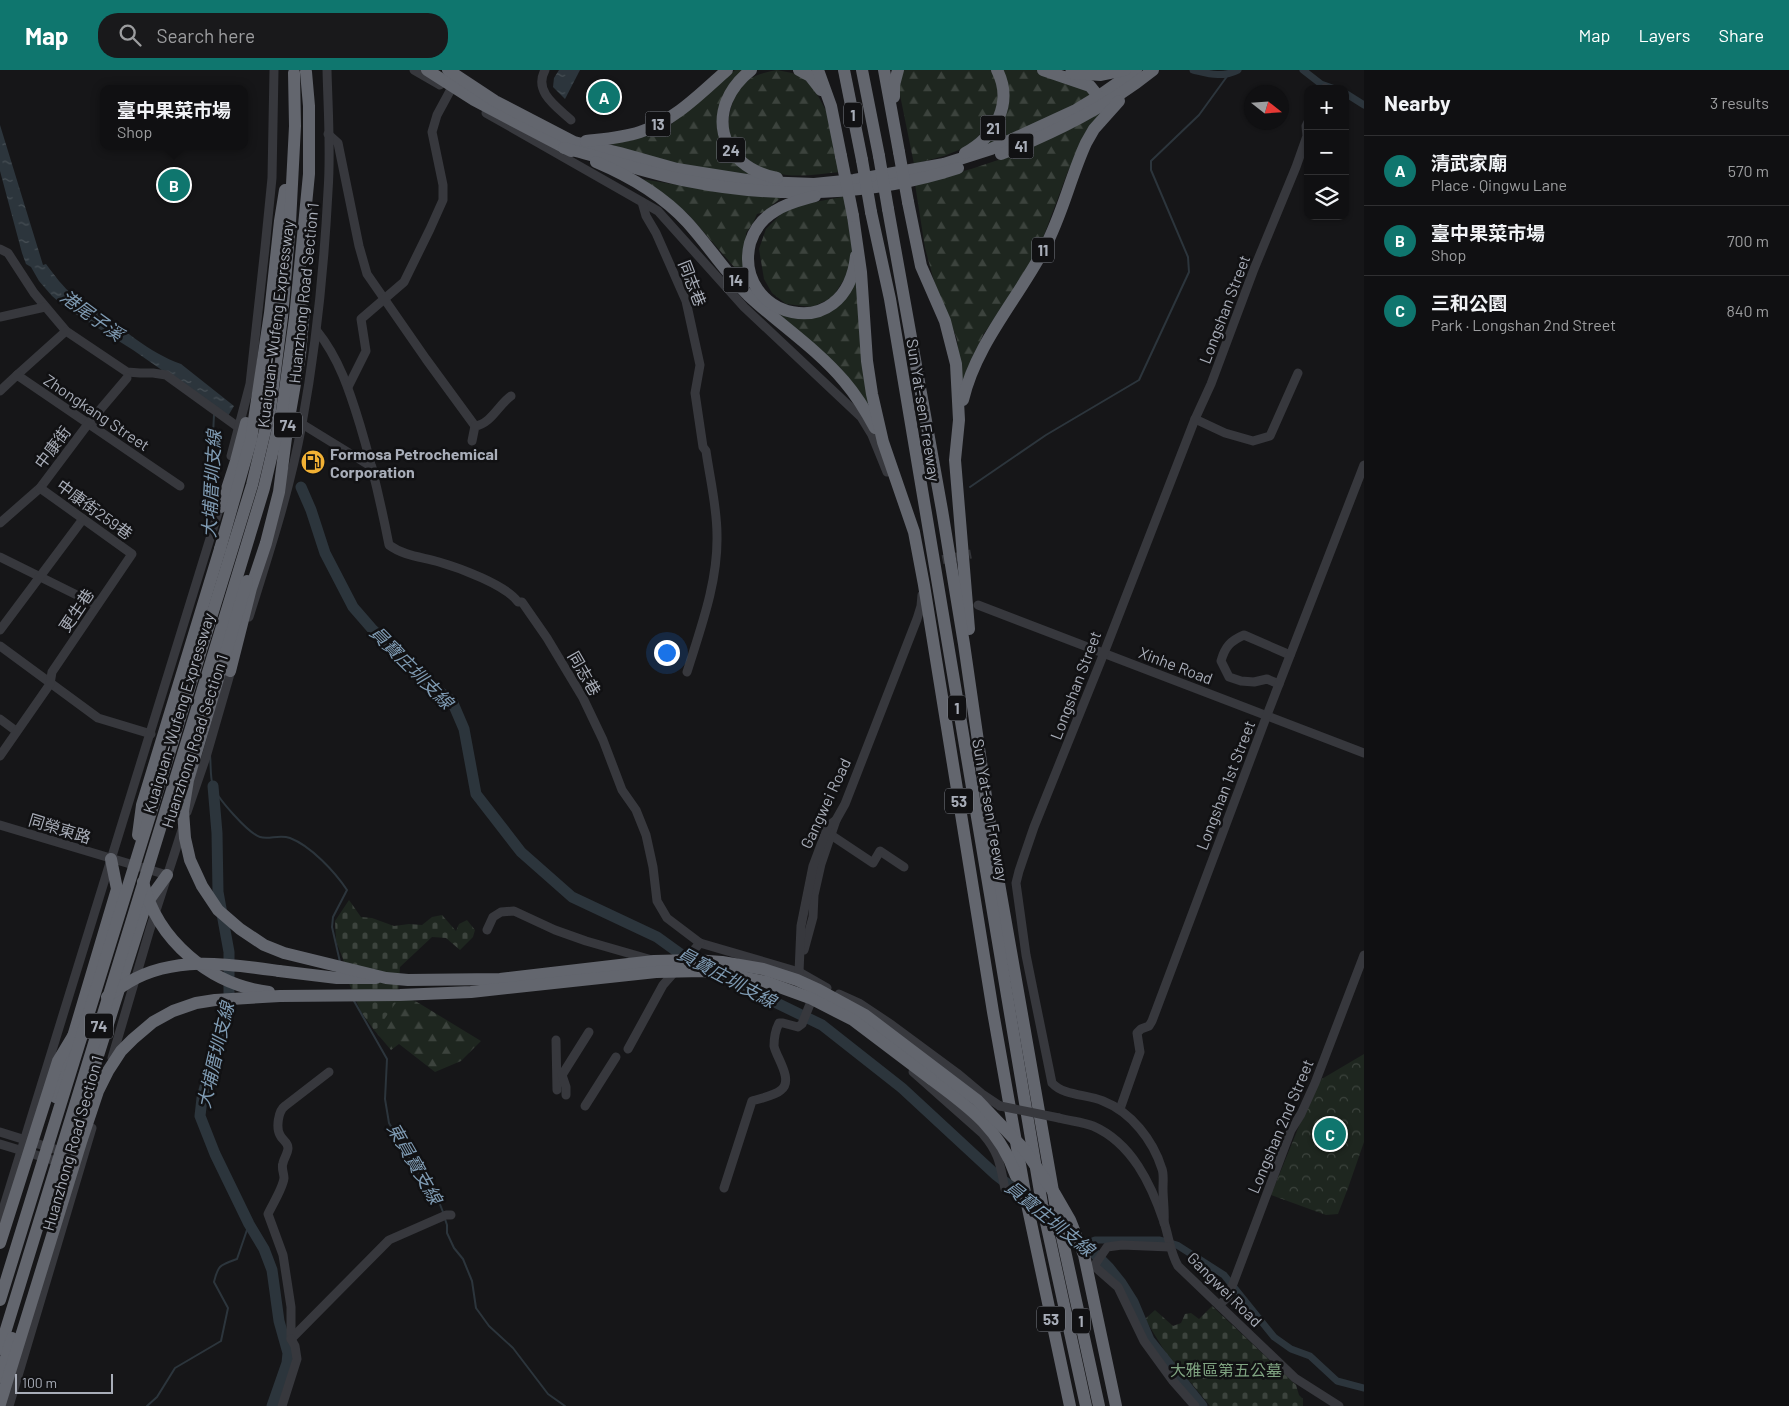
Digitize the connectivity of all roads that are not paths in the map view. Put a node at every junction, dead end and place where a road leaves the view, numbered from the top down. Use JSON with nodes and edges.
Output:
{"nodes":[{"id":1,"x":327,"y":70,"type":"edge"},
{"id":2,"x":414,"y":70,"type":"edge"},
{"id":3,"x":427,"y":70,"type":"edge"},
{"id":4,"x":448,"y":70,"type":"edge"},
{"id":5,"x":545,"y":70,"type":"edge"},
{"id":6,"x":727,"y":70,"type":"edge"},
{"id":7,"x":752,"y":70,"type":"edge"},
{"id":8,"x":799,"y":70,"type":"edge"},
{"id":9,"x":818,"y":70,"type":"edge"},
{"id":10,"x":844,"y":70,"type":"edge"},
{"id":11,"x":862,"y":70,"type":"edge"},
{"id":12,"x":884,"y":70,"type":"edge"},
{"id":13,"x":898,"y":70,"type":"edge"},
{"id":14,"x":997,"y":70,"type":"edge"},
{"id":15,"x":1044,"y":70,"type":"edge"},
{"id":16,"x":1060,"y":70,"type":"edge"},
{"id":17,"x":1125,"y":70,"type":"edge"},
{"id":18,"x":1136,"y":70,"type":"edge"},
{"id":19,"x":1153,"y":70,"type":"edge"},
{"id":20,"x":274,"y":72,"type":"edge"},
{"id":21,"x":1134,"y":85,"type":"junction"},
{"id":22,"x":450,"y":91,"type":"junction"},
{"id":23,"x":1102,"y":100,"type":"junction"},
{"id":24,"x":831,"y":106,"type":"junction"},
{"id":25,"x":571,"y":120,"type":"dead end"},
{"id":26,"x":894,"y":122,"type":"junction"},
{"id":27,"x":295,"y":126,"type":"junction"},
{"id":28,"x":1306,"y":130,"type":"edge"},
{"id":29,"x":328,"y":134,"type":"junction"},
{"id":30,"x":569,"y":145,"type":"junction"},
{"id":31,"x":944,"y":164,"type":"junction"},
{"id":32,"x":310,"y":174,"type":"junction"},
{"id":33,"x":814,"y":184,"type":"junction"},
{"id":34,"x":830,"y":192,"type":"junction"},
{"id":35,"x":642,"y":202,"type":"junction"},
{"id":36,"x":857,"y":241,"type":"junction"},
{"id":37,"x":0,"y":249,"type":"edge"},
{"id":38,"x":384,"y":300,"type":"junction"},
{"id":39,"x":44,"y":307,"type":"junction"},
{"id":40,"x":0,"y":317,"type":"edge"},
{"id":41,"x":66,"y":331,"type":"junction"},
{"id":42,"x":317,"y":331,"type":"junction"},
{"id":43,"x":264,"y":358,"type":"junction"},
{"id":44,"x":1298,"y":373,"type":"dead end"},
{"id":45,"x":17,"y":375,"type":"junction"},
{"id":46,"x":127,"y":378,"type":"dead end"},
{"id":47,"x":348,"y":387,"type":"junction"},
{"id":48,"x":0,"y":391,"type":"edge"},
{"id":49,"x":511,"y":396,"type":"dead end"},
{"id":50,"x":1195,"y":419,"type":"junction"},
{"id":51,"x":959,"y":420,"type":"junction"},
{"id":52,"x":88,"y":424,"type":"junction"},
{"id":53,"x":302,"y":424,"type":"junction"},
{"id":54,"x":475,"y":426,"type":"junction"},
{"id":55,"x":238,"y":427,"type":"junction"},
{"id":56,"x":472,"y":441,"type":"dead end"},
{"id":57,"x":286,"y":442,"type":"junction"},
{"id":58,"x":883,"y":442,"type":"junction"},
{"id":59,"x":1364,"y":465,"type":"edge"},
{"id":60,"x":372,"y":467,"type":"junction"},
{"id":61,"x":180,"y":486,"type":"dead end"},
{"id":62,"x":40,"y":488,"type":"junction"},
{"id":63,"x":221,"y":507,"type":"junction"},
{"id":64,"x":83,"y":519,"type":"junction"},
{"id":65,"x":0,"y":523,"type":"edge"},
{"id":66,"x":132,"y":554,"type":"joint"},
{"id":67,"x":0,"y":557,"type":"edge"},
{"id":68,"x":916,"y":565,"type":"joint"},
{"id":69,"x":40,"y":576,"type":"junction"},
{"id":70,"x":97,"y":605,"type":"junction"},
{"id":71,"x":978,"y":605,"type":"dead end"},
{"id":72,"x":0,"y":630,"type":"edge"},
{"id":73,"x":0,"y":646,"type":"edge"},
{"id":74,"x":1104,"y":653,"type":"junction"},
{"id":75,"x":1290,"y":655,"type":"junction"},
{"id":76,"x":230,"y":671,"type":"junction"},
{"id":77,"x":687,"y":672,"type":"dead end"},
{"id":78,"x":50,"y":684,"type":"junction"},
{"id":79,"x":1279,"y":684,"type":"junction"},
{"id":80,"x":1267,"y":715,"type":"junction"},
{"id":81,"x":0,"y":719,"type":"edge"},
{"id":82,"x":16,"y":731,"type":"junction"},
{"id":83,"x":151,"y":734,"type":"junction"},
{"id":84,"x":1364,"y":753,"type":"edge"},
{"id":85,"x":0,"y":756,"type":"edge"},
{"id":86,"x":984,"y":784,"type":"junction"},
{"id":87,"x":836,"y":820,"type":"junction"},
{"id":88,"x":0,"y":825,"type":"edge"},
{"id":89,"x":831,"y":835,"type":"junction"},
{"id":90,"x":111,"y":859,"type":"junction"},
{"id":91,"x":904,"y":867,"type":"dead end"},
{"id":92,"x":167,"y":875,"type":"junction"},
{"id":93,"x":487,"y":930,"type":"dead end"},
{"id":94,"x":700,"y":943,"type":"junction"},
{"id":95,"x":1364,"y":955,"type":"edge"},
{"id":96,"x":679,"y":969,"type":"junction"},
{"id":97,"x":799,"y":972,"type":"junction"},
{"id":98,"x":386,"y":978,"type":"junction"},
{"id":99,"x":818,"y":983,"type":"junction"},
{"id":100,"x":290,"y":996,"type":"junction"},
{"id":101,"x":846,"y":998,"type":"junction"},
{"id":102,"x":588,"y":1032,"type":"dead end"},
{"id":103,"x":556,"y":1040,"type":"dead end"},
{"id":104,"x":628,"y":1049,"type":"dead end"},
{"id":105,"x":616,"y":1057,"type":"dead end"},
{"id":106,"x":330,"y":1072,"type":"dead end"},
{"id":107,"x":558,"y":1090,"type":"dead end"},
{"id":108,"x":566,"y":1095,"type":"dead end"},
{"id":109,"x":585,"y":1106,"type":"dead end"},
{"id":110,"x":1120,"y":1110,"type":"junction"},
{"id":111,"x":0,"y":1132,"type":"edge"},
{"id":112,"x":24,"y":1140,"type":"junction"},
{"id":113,"x":0,"y":1144,"type":"edge"},
{"id":114,"x":21,"y":1151,"type":"junction"},
{"id":115,"x":1003,"y":1157,"type":"junction"},
{"id":116,"x":83,"y":1158,"type":"junction"},
{"id":117,"x":80,"y":1168,"type":"junction"},
{"id":118,"x":724,"y":1188,"type":"dead end"},
{"id":119,"x":1005,"y":1189,"type":"dead end"},
{"id":120,"x":1025,"y":1205,"type":"junction"},
{"id":121,"x":451,"y":1215,"type":"dead end"},
{"id":122,"x":0,"y":1219,"type":"edge"},
{"id":123,"x":1164,"y":1223,"type":"junction"},
{"id":124,"x":0,"y":1243,"type":"edge"},
{"id":125,"x":1169,"y":1244,"type":"junction"},
{"id":126,"x":0,"y":1274,"type":"edge"},
{"id":127,"x":0,"y":1300,"type":"edge"},
{"id":128,"x":1220,"y":1304,"type":"junction"},
{"id":129,"x":291,"y":1339,"type":"junction"},
{"id":130,"x":0,"y":1349,"type":"edge"},
{"id":131,"x":0,"y":1377,"type":"edge"},
{"id":132,"x":0,"y":1404,"type":"edge"},
{"id":133,"x":8,"y":1406,"type":"edge"},
{"id":134,"x":282,"y":1406,"type":"edge"},
{"id":135,"x":1070,"y":1406,"type":"edge"},
{"id":136,"x":1086,"y":1406,"type":"edge"},
{"id":137,"x":1099,"y":1406,"type":"edge"},
{"id":138,"x":1116,"y":1406,"type":"edge"},
{"id":139,"x":1195,"y":1406,"type":"edge"},
{"id":140,"x":1339,"y":1406,"type":"edge"}],
"edges":[{"from":1,"to":29,"type":"street","name":"Huanzhong Road Section 1"},
{"from":2,"to":22,"type":"street","name":"同志巷"},
{"from":3,"to":30,"type":"highway"},
{"from":4,"to":30,"type":"highway"},
{"from":5,"to":25,"type":"street"},
{"from":6,"to":30,"type":"highway","number":"13"},
{"from":7,"to":33,"type":"highway","number":"24"},
{"from":8,"to":24,"type":"highway"},
{"from":9,"to":24,"type":"highway"},
{"from":10,"to":136,"type":"highway","name":"Sun Yat-sen Freeway","number":"1","bridge":true},
{"from":11,"to":86,"type":"highway","name":"Sun Yat-sen Freeway","number":"1","bridge":true},
{"from":12,"to":26,"type":"highway"},
{"from":13,"to":26,"type":"highway"},
{"from":14,"to":31,"type":"highway","number":"21"},
{"from":15,"to":23,"type":"highway"},
{"from":16,"to":17,"type":"highway"},
{"from":18,"to":23,"type":"highway"},
{"from":19,"to":21,"type":"highway"},
{"from":20,"to":55,"type":"street"},
{"from":21,"to":23,"type":"highway"},
{"from":21,"to":51,"type":"highway","number":"11"},
{"from":22,"to":35,"type":"street","name":"同志巷"},
{"from":22,"to":38,"type":"street"},
{"from":23,"to":31,"type":"highway"},
{"from":23,"to":34,"type":"highway","number":"41"},
{"from":24,"to":36,"type":"highway","bridge":true},
{"from":26,"to":51,"type":"highway","bridge":true},
{"from":27,"to":32,"type":"highway","name":"Kuaiguan-Wufeng Expressway","number":"74"},
{"from":27,"to":43,"type":"highway"},
{"from":27,"to":127,"type":"highway","name":"Kuaiguan-Wufeng Expressway","number":"74","bridge":true},
{"from":28,"to":50,"type":"street","name":"Longshan Street"},
{"from":29,"to":38,"type":"street"},
{"from":29,"to":42,"type":"street","name":"Huanzhong Road Section 1"},
{"from":30,"to":33,"type":"highway"},
{"from":30,"to":34,"type":"highway"},
{"from":30,"to":58,"type":"highway","number":"14"},
{"from":31,"to":33,"type":"highway"},
{"from":32,"to":57,"type":"highway","number":"74"},
{"from":32,"to":130,"type":"highway","name":"Kuaiguan-Wufeng Expressway","number":"74","bridge":true},
{"from":34,"to":36,"type":"highway"},
{"from":35,"to":68,"type":"street","name":"同志巷"},
{"from":35,"to":77,"type":"street","name":"同志巷"},
{"from":36,"to":58,"type":"highway"},
{"from":37,"to":39,"type":"street"},
{"from":38,"to":47,"type":"street"},
{"from":38,"to":54,"type":"street"},
{"from":39,"to":40,"type":"street"},
{"from":39,"to":41,"type":"street"},
{"from":41,"to":45,"type":"street"},
{"from":41,"to":55,"type":"street"},
{"from":42,"to":47,"type":"street","name":"同志巷"},
{"from":42,"to":53,"type":"street","name":"Huanzhong Road Section 1"},
{"from":43,"to":63,"type":"highway"},
{"from":43,"to":100,"type":"highway","bridge":true},
{"from":44,"to":50,"type":"street"},
{"from":45,"to":48,"type":"street"},
{"from":45,"to":52,"type":"street","name":"Zhongkang Street"},
{"from":46,"to":52,"type":"street","name":"中康街"},
{"from":47,"to":60,"type":"street","name":"同志巷"},
{"from":49,"to":54,"type":"street"},
{"from":50,"to":74,"type":"street","name":"Longshan Street"},
{"from":51,"to":86,"type":"highway"},
{"from":52,"to":61,"type":"street","name":"Zhongkang Street"},
{"from":52,"to":62,"type":"street","name":"中康街"},
{"from":53,"to":60,"type":"street"},
{"from":53,"to":76,"type":"street","name":"Huanzhong Road Section 1"},
{"from":54,"to":56,"type":"street"},
{"from":55,"to":63,"type":"street"},
{"from":57,"to":76,"type":"highway","number":"74"},
{"from":57,"to":98,"type":"highway","bridge":true},
{"from":58,"to":120,"type":"highway","number":"53"},
{"from":59,"to":75,"type":"street","name":"Longshan 1st Street"},
{"from":60,"to":94,"type":"street","name":"同志巷"},
{"from":62,"to":64,"type":"street","name":"中康街259巷"},
{"from":62,"to":65,"type":"street","name":"中康街"},
{"from":63,"to":83,"type":"street"},
{"from":64,"to":66,"type":"street","name":"中康街259巷"},
{"from":64,"to":69,"type":"street"},
{"from":66,"to":70,"type":"street","name":"更生巷"},
{"from":67,"to":69,"type":"street"},
{"from":68,"to":87,"type":"street","name":"Gangwei Road"},
{"from":69,"to":70,"type":"street"},
{"from":69,"to":72,"type":"street"},
{"from":70,"to":78,"type":"street","name":"更生巷"},
{"from":71,"to":74,"type":"street","name":"Xinhe Road"},
{"from":73,"to":78,"type":"street"},
{"from":74,"to":80,"type":"street","name":"Xinhe Road"},
{"from":74,"to":110,"type":"street","name":"Longshan Street"},
{"from":75,"to":79,"type":"street","name":"Longshan 1st Street"},
{"from":75,"to":79,"type":"street"},
{"from":76,"to":92,"type":"street","name":"Huanzhong Road Section 1"},
{"from":78,"to":82,"type":"street","name":"更生巷"},
{"from":78,"to":83,"type":"street"},
{"from":79,"to":80,"type":"street","name":"Longshan 1st Street"},
{"from":80,"to":84,"type":"street","name":"Xinhe Road"},
{"from":80,"to":110,"type":"street","name":"Longshan 1st Street"},
{"from":81,"to":82,"type":"street"},
{"from":82,"to":85,"type":"street","name":"更生巷"},
{"from":83,"to":90,"type":"street"},
{"from":86,"to":137,"type":"highway","name":"Sun Yat-sen Freeway","number":"1"},
{"from":87,"to":89,"type":"street"},
{"from":87,"to":97,"type":"street","name":"Gangwei Road"},
{"from":88,"to":90,"type":"street","name":"同榮東路"},
{"from":89,"to":91,"type":"street"},
{"from":89,"to":97,"type":"street"},
{"from":90,"to":92,"type":"street","name":"同榮東路"},
{"from":90,"to":112,"type":"street"},
{"from":90,"to":126,"type":"highway","number":"74"},
{"from":92,"to":116,"type":"street","name":"Huanzhong Road Section 1"},
{"from":92,"to":131,"type":"highway","number":"74","bridge":true},
{"from":93,"to":96,"type":"street"},
{"from":94,"to":96,"type":"street"},
{"from":94,"to":97,"type":"street","name":"同志巷"},
{"from":95,"to":128,"type":"street","name":"Longshan 2nd Street"},
{"from":96,"to":104,"type":"street"},
{"from":97,"to":99,"type":"street"},
{"from":98,"to":124,"type":"highway","bridge":true},
{"from":98,"to":138,"type":"highway","bridge":true},
{"from":99,"to":101,"type":"street"},
{"from":99,"to":118,"type":"street"},
{"from":100,"to":115,"type":"highway","bridge":true},
{"from":100,"to":132,"type":"highway","bridge":true},
{"from":101,"to":115,"type":"street"},
{"from":101,"to":123,"type":"street","name":"Gangwei Road","bridge":true},
{"from":102,"to":108,"type":"street"},
{"from":103,"to":107,"type":"street"},
{"from":105,"to":109,"type":"street"},
{"from":106,"to":129,"type":"street"},
{"from":110,"to":123,"type":"street","name":"Longshan Street"},
{"from":111,"to":112,"type":"street"},
{"from":112,"to":114,"type":"street"},
{"from":112,"to":116,"type":"street"},
{"from":113,"to":114,"type":"street"},
{"from":114,"to":117,"type":"street"},
{"from":114,"to":122,"type":"street"},
{"from":115,"to":119,"type":"street"},
{"from":115,"to":120,"type":"highway"},
{"from":116,"to":117,"type":"street","name":"Huanzhong Road Section 1"},
{"from":117,"to":133,"type":"street","name":"Huanzhong Road Section 1"},
{"from":120,"to":135,"type":"highway","number":"53"},
{"from":121,"to":129,"type":"street"},
{"from":123,"to":125,"type":"street","name":"Gangwei Road"},
{"from":125,"to":128,"type":"street","name":"Gangwei Road"},
{"from":125,"to":139,"type":"street"},
{"from":128,"to":140,"type":"street","name":"Gangwei Road"},
{"from":129,"to":134,"type":"street"},
{"from":132,"to":133,"type":"street"}]}
